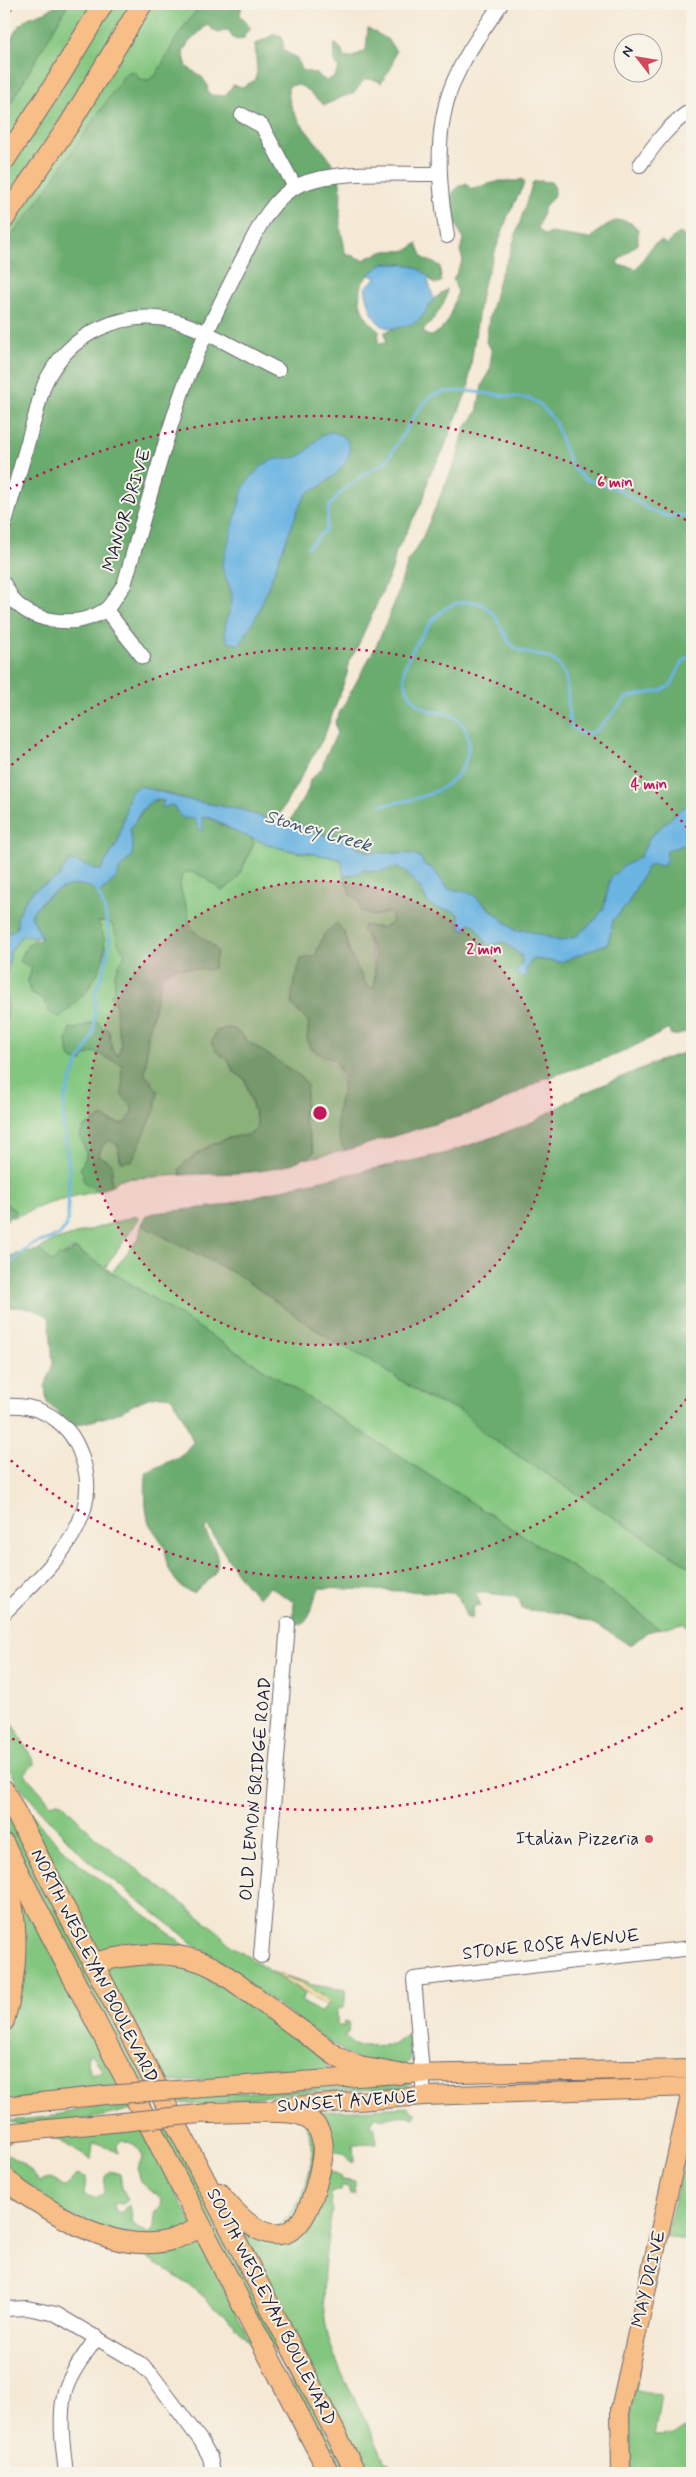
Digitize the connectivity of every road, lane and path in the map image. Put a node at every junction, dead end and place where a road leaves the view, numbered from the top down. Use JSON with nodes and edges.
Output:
{"nodes":[{"id":1,"x":103,"y":4,"type":"edge"},
{"id":2,"x":501,"y":4,"type":"edge"},
{"id":3,"x":140,"y":8,"type":"edge"},
{"id":4,"x":692,"y":110,"type":"edge"},
{"id":5,"x":242,"y":115,"type":"dead end"},
{"id":6,"x":4,"y":161,"type":"edge"},
{"id":7,"x":640,"y":165,"type":"dead end"},
{"id":8,"x":440,"y":174,"type":"junction"},
{"id":9,"x":295,"y":187,"type":"junction"},
{"id":10,"x":4,"y":219,"type":"edge"},
{"id":11,"x":447,"y":236,"type":"dead end"},
{"id":12,"x":205,"y":334,"type":"junction"},
{"id":13,"x":278,"y":370,"type":"dead end"},
{"id":14,"x":4,"y":526,"type":"edge"},
{"id":15,"x":4,"y":584,"type":"edge"},
{"id":16,"x":106,"y":610,"type":"junction"},
{"id":17,"x":143,"y":657,"type":"dead end"},
{"id":18,"x":4,"y":1406,"type":"edge"},
{"id":19,"x":4,"y":1613,"type":"edge"},
{"id":20,"x":288,"y":1624,"type":"dead end"},
{"id":21,"x":4,"y":1790,"type":"edge"},
{"id":22,"x":4,"y":1844,"type":"edge"},
{"id":23,"x":4,"y":1868,"type":"edge"},
{"id":24,"x":692,"y":1948,"type":"edge"},
{"id":25,"x":261,"y":1956,"type":"dead end"},
{"id":26,"x":92,"y":1963,"type":"junction"},
{"id":27,"x":4,"y":2021,"type":"edge"},
{"id":28,"x":692,"y":2069,"type":"edge"},
{"id":29,"x":400,"y":2074,"type":"junction"},
{"id":30,"x":422,"y":2075,"type":"junction"},
{"id":31,"x":692,"y":2087,"type":"edge"},
{"id":32,"x":424,"y":2096,"type":"junction"},
{"id":33,"x":4,"y":2106,"type":"edge"},
{"id":34,"x":209,"y":2113,"type":"junction"},
{"id":35,"x":4,"y":2133,"type":"edge"},
{"id":36,"x":185,"y":2142,"type":"junction"},
{"id":37,"x":4,"y":2176,"type":"edge"},
{"id":38,"x":4,"y":2188,"type":"edge"},
{"id":39,"x":184,"y":2192,"type":"joint"},
{"id":40,"x":60,"y":2217,"type":"junction"},
{"id":41,"x":202,"y":2227,"type":"junction"},
{"id":42,"x":4,"y":2309,"type":"edge"},
{"id":43,"x":97,"y":2337,"type":"junction"},
{"id":44,"x":66,"y":2473,"type":"edge"},
{"id":45,"x":213,"y":2473,"type":"edge"},
{"id":46,"x":329,"y":2473,"type":"edge"},
{"id":47,"x":356,"y":2473,"type":"edge"},
{"id":48,"x":621,"y":2473,"type":"edge"}],
"edges":[{"from":1,"to":6,"type":"highway"},
{"from":2,"to":8,"type":"street"},
{"from":3,"to":10,"type":"highway"},
{"from":4,"to":7,"type":"street"},
{"from":5,"to":9,"type":"street"},
{"from":8,"to":9,"type":"street","name":"MANOR DRIVE"},
{"from":8,"to":11,"type":"street"},
{"from":9,"to":12,"type":"street","name":"MANOR DRIVE"},
{"from":12,"to":13,"type":"street"},
{"from":12,"to":14,"type":"street"},
{"from":12,"to":16,"type":"street","name":"MANOR DRIVE"},
{"from":15,"to":16,"type":"street"},
{"from":16,"to":17,"type":"street"},
{"from":18,"to":19,"type":"street"},
{"from":20,"to":25,"type":"street","name":"OLD LEMON BRIDGE ROAD"},
{"from":21,"to":26,"type":"highway","name":"NORTH WESLEYAN BOULEVARD"},
{"from":22,"to":39,"type":"highway","name":"NORTH WESLEYAN BOULEVARD"},
{"from":23,"to":27,"type":"highway"},
{"from":24,"to":30,"type":"street","name":"STONE ROSE AVENUE"},
{"from":26,"to":29,"type":"highway"},
{"from":26,"to":36,"type":"highway","name":"NORTH WESLEYAN BOULEVARD"},
{"from":28,"to":30,"type":"main road","name":"SUNSET AVENUE"},
{"from":29,"to":30,"type":"main road","name":"SUNSET AVENUE"},
{"from":29,"to":33,"type":"main road","name":"SUNSET AVENUE","bridge":true},
{"from":30,"to":32,"type":"street"},
{"from":31,"to":32,"type":"main road","name":"SUNSET AVENUE"},
{"from":31,"to":48,"type":"main road","name":"MAY DRIVE"},
{"from":32,"to":34,"type":"main road","name":"SUNSET AVENUE"},
{"from":34,"to":35,"type":"main road","name":"SUNSET AVENUE","bridge":true},
{"from":34,"to":36,"type":"highway"},
{"from":36,"to":47,"type":"highway","name":"SOUTH WESLEYAN BOULEVARD"},
{"from":37,"to":40,"type":"highway"},
{"from":38,"to":40,"type":"highway"},
{"from":39,"to":41,"type":"highway","name":"SOUTH WESLEYAN BOULEVARD"},
{"from":40,"to":41,"type":"highway"},
{"from":41,"to":46,"type":"highway","name":"SOUTH WESLEYAN BOULEVARD"},
{"from":42,"to":43,"type":"street"},
{"from":43,"to":44,"type":"street"},
{"from":43,"to":45,"type":"street"}]}
